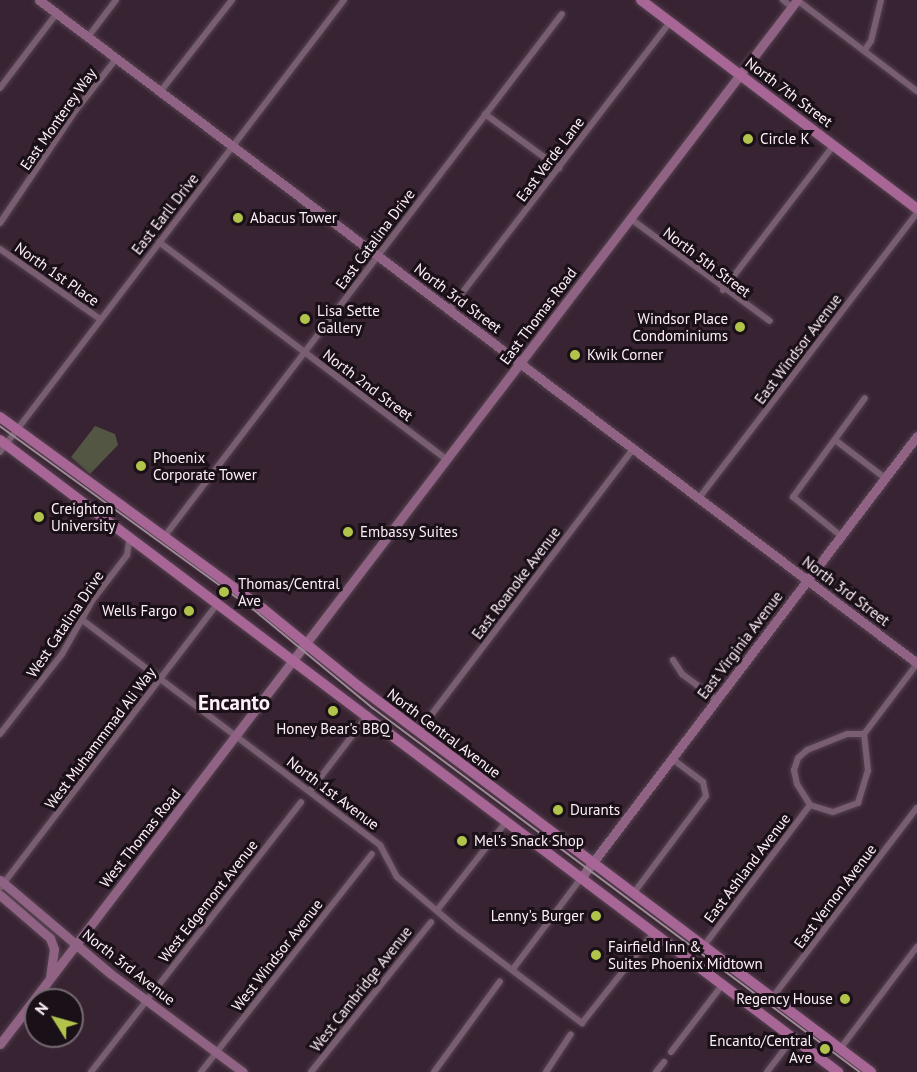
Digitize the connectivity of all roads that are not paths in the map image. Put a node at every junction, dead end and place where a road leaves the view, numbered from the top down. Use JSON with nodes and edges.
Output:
{"nodes":[{"id":1,"x":39,"y":0,"type":"edge"},
{"id":2,"x":116,"y":0,"type":"edge"},
{"id":3,"x":231,"y":0,"type":"edge"},
{"id":4,"x":343,"y":0,"type":"edge"},
{"id":5,"x":641,"y":0,"type":"edge"},
{"id":6,"x":783,"y":0,"type":"edge"},
{"id":7,"x":881,"y":0,"type":"edge"},
{"id":8,"x":796,"y":2,"type":"edge"},
{"id":9,"x":57,"y":13,"type":"junction"},
{"id":10,"x":562,"y":14,"type":"dead end"},
{"id":11,"x":670,"y":22,"type":"junction"},
{"id":12,"x":88,"y":37,"type":"junction"},
{"id":13,"x":864,"y":51,"type":"junction"},
{"id":14,"x":116,"y":59,"type":"junction"},
{"id":15,"x":741,"y":75,"type":"junction"},
{"id":16,"x":3,"y":77,"type":"edge"},
{"id":17,"x":0,"y":87,"type":"edge"},
{"id":18,"x":917,"y":91,"type":"edge"},
{"id":19,"x":160,"y":92,"type":"junction"},
{"id":20,"x":485,"y":114,"type":"junction"},
{"id":21,"x":834,"y":145,"type":"junction"},
{"id":22,"x":233,"y":148,"type":"junction"},
{"id":23,"x":559,"y":168,"type":"junction"},
{"id":24,"x":917,"y":209,"type":"edge"},
{"id":25,"x":917,"y":213,"type":"edge"},
{"id":26,"x":631,"y":219,"type":"junction"},
{"id":27,"x":0,"y":223,"type":"edge"},
{"id":28,"x":159,"y":242,"type":"junction"},
{"id":29,"x":0,"y":249,"type":"edge"},
{"id":30,"x":377,"y":256,"type":"junction"},
{"id":31,"x":723,"y":290,"type":"junction"},
{"id":32,"x":449,"y":310,"type":"junction"},
{"id":33,"x":100,"y":319,"type":"junction"},
{"id":34,"x":770,"y":321,"type":"dead end"},
{"id":35,"x":304,"y":351,"type":"junction"},
{"id":36,"x":520,"y":364,"type":"junction"},
{"id":37,"x":865,"y":398,"type":"dead end"},
{"id":38,"x":0,"y":417,"type":"edge"},
{"id":39,"x":17,"y":430,"type":"junction"},
{"id":40,"x":917,"y":436,"type":"edge"},
{"id":41,"x":835,"y":440,"type":"junction"},
{"id":42,"x":2,"y":445,"type":"edge"},
{"id":43,"x":633,"y":449,"type":"junction"},
{"id":44,"x":447,"y":460,"type":"junction"},
{"id":45,"x":885,"y":478,"type":"junction"},
{"id":46,"x":699,"y":498,"type":"junction"},
{"id":47,"x":109,"y":520,"type":"junction"},
{"id":48,"x":127,"y":533,"type":"junction"},
{"id":49,"x":841,"y":536,"type":"junction"},
{"id":50,"x":164,"y":537,"type":"junction"},
{"id":51,"x":147,"y":548,"type":"junction"},
{"id":52,"x":127,"y":555,"type":"junction"},
{"id":53,"x":807,"y":580,"type":"junction"},
{"id":54,"x":218,"y":602,"type":"junction"},
{"id":55,"x":81,"y":619,"type":"junction"},
{"id":56,"x":306,"y":647,"type":"junction"},
{"id":57,"x":296,"y":660,"type":"junction"},
{"id":58,"x":673,"y":660,"type":"dead end"},
{"id":59,"x":917,"y":664,"type":"edge"},
{"id":60,"x":161,"y":678,"type":"junction"},
{"id":61,"x":717,"y":700,"type":"junction"},
{"id":62,"x":368,"y":715,"type":"junction"},
{"id":63,"x":418,"y":731,"type":"junction"},
{"id":64,"x":0,"y":734,"type":"edge"},
{"id":65,"x":864,"y":735,"type":"junction"},
{"id":66,"x":238,"y":736,"type":"junction"},
{"id":67,"x":673,"y":759,"type":"junction"},
{"id":68,"x":310,"y":791,"type":"junction"},
{"id":69,"x":301,"y":802,"type":"dead end"},
{"id":70,"x":810,"y":805,"type":"junction"},
{"id":71,"x":917,"y":808,"type":"edge"},
{"id":72,"x":506,"y":822,"type":"junction"},
{"id":73,"x":372,"y":854,"type":"dead end"},
{"id":74,"x":587,"y":871,"type":"junction"},
{"id":75,"x":1,"y":884,"type":"edge"},
{"id":76,"x":633,"y":894,"type":"junction"},
{"id":77,"x":0,"y":895,"type":"edge"},
{"id":78,"x":438,"y":909,"type":"junction"},
{"id":79,"x":35,"y":922,"type":"junction"},
{"id":80,"x":431,"y":922,"type":"dead end"},
{"id":81,"x":654,"y":931,"type":"junction"},
{"id":82,"x":76,"y":946,"type":"junction"},
{"id":83,"x":703,"y":947,"type":"junction"},
{"id":84,"x":917,"y":947,"type":"edge"},
{"id":85,"x":513,"y":969,"type":"junction"},
{"id":86,"x":50,"y":980,"type":"junction"},
{"id":87,"x":500,"y":981,"type":"dead end"},
{"id":88,"x":724,"y":983,"type":"junction"},
{"id":89,"x":772,"y":998,"type":"junction"},
{"id":90,"x":146,"y":1001,"type":"junction"},
{"id":91,"x":571,"y":1034,"type":"dead end"},
{"id":92,"x":793,"y":1038,"type":"junction"},
{"id":93,"x":0,"y":1044,"type":"edge"},
{"id":94,"x":840,"y":1049,"type":"junction"},
{"id":95,"x":217,"y":1052,"type":"junction"},
{"id":96,"x":671,"y":1052,"type":"dead end"},
{"id":97,"x":663,"y":1062,"type":"dead end"},
{"id":98,"x":91,"y":1072,"type":"edge"},
{"id":99,"x":201,"y":1072,"type":"edge"},
{"id":100,"x":243,"y":1072,"type":"edge"},
{"id":101,"x":311,"y":1072,"type":"edge"},
{"id":102,"x":434,"y":1072,"type":"edge"},
{"id":103,"x":546,"y":1072,"type":"edge"},
{"id":104,"x":656,"y":1072,"type":"edge"},
{"id":105,"x":767,"y":1072,"type":"edge"},
{"id":106,"x":838,"y":1072,"type":"edge"},
{"id":107,"x":871,"y":1072,"type":"edge"}],
"edges":[{"from":1,"to":9,"type":"street","name":"North 3rd Street"},
{"from":2,"to":12,"type":"street"},
{"from":3,"to":19,"type":"street"},
{"from":4,"to":22,"type":"street","name":"East Earll Drive"},
{"from":5,"to":11,"type":"main road","name":"North 7th Street"},
{"from":6,"to":8,"type":"street"},
{"from":7,"to":13,"type":"street"},
{"from":8,"to":13,"type":"street"},
{"from":8,"to":15,"type":"street","name":"East Thomas Road"},
{"from":9,"to":12,"type":"street","name":"North 3rd Street"},
{"from":9,"to":16,"type":"street"},
{"from":10,"to":20,"type":"street","name":"East Catalina Drive"},
{"from":11,"to":15,"type":"main road","name":"North 7th Street"},
{"from":11,"to":23,"type":"street","name":"East Verde Lane"},
{"from":12,"to":14,"type":"street","name":"North 3rd Street"},
{"from":13,"to":18,"type":"street"},
{"from":14,"to":19,"type":"street","name":"North 3rd Street"},
{"from":14,"to":27,"type":"street","name":"East Monterey Way"},
{"from":15,"to":21,"type":"main road","name":"North 7th Street"},
{"from":15,"to":26,"type":"street","name":"East Thomas Road"},
{"from":16,"to":17,"type":"street"},
{"from":19,"to":22,"type":"street","name":"North 3rd Street"},
{"from":20,"to":23,"type":"street"},
{"from":20,"to":30,"type":"street","name":"East Catalina Drive"},
{"from":21,"to":24,"type":"main road","name":"North 7th Street"},
{"from":21,"to":31,"type":"street"},
{"from":22,"to":28,"type":"street","name":"East Earll Drive"},
{"from":22,"to":30,"type":"street","name":"North 3rd Street"},
{"from":23,"to":32,"type":"street","name":"East Verde Lane"},
{"from":25,"to":46,"type":"street","name":"East Windsor Avenue"},
{"from":26,"to":31,"type":"street","name":"North 5th Street"},
{"from":26,"to":36,"type":"street","name":"East Thomas Road"},
{"from":28,"to":33,"type":"street","name":"East Earll Drive"},
{"from":28,"to":35,"type":"street","name":"North 2nd Street"},
{"from":29,"to":33,"type":"street","name":"North 1st Place"},
{"from":30,"to":32,"type":"street","name":"North 3rd Street"},
{"from":30,"to":35,"type":"street","name":"East Catalina Drive"},
{"from":31,"to":34,"type":"street","name":"North 5th Street"},
{"from":32,"to":36,"type":"street","name":"North 3rd Street"},
{"from":33,"to":39,"type":"street","name":"East Earll Drive"},
{"from":35,"to":44,"type":"street","name":"North 2nd Street"},
{"from":35,"to":50,"type":"street","name":"East Catalina Drive"},
{"from":36,"to":43,"type":"street","name":"North 3rd Street"},
{"from":36,"to":44,"type":"street","name":"East Thomas Road"},
{"from":37,"to":41,"type":"street"},
{"from":38,"to":39,"type":"main road","name":"North Central Avenue"},
{"from":39,"to":42,"type":"street","name":"East Earll Drive"},
{"from":39,"to":50,"type":"main road","name":"North Central Avenue"},
{"from":40,"to":45,"type":"street","name":"East Virginia Avenue"},
{"from":41,"to":45,"type":"street"},
{"from":41,"to":49,"type":"street"},
{"from":42,"to":47,"type":"main road","name":"North Central Avenue"},
{"from":43,"to":46,"type":"street","name":"North 3rd Street"},
{"from":43,"to":63,"type":"street","name":"East Roanoke Avenue"},
{"from":44,"to":56,"type":"street","name":"East Thomas Road"},
{"from":45,"to":49,"type":"street","name":"East Virginia Avenue"},
{"from":46,"to":53,"type":"street","name":"North 3rd Street"},
{"from":47,"to":48,"type":"main road","name":"North Central Avenue"},
{"from":47,"to":50,"type":"main road"},
{"from":48,"to":51,"type":"main road","name":"North Central Avenue"},
{"from":48,"to":52,"type":"street"},
{"from":49,"to":53,"type":"street","name":"East Virginia Avenue"},
{"from":50,"to":56,"type":"main road","name":"North Central Avenue"},
{"from":51,"to":52,"type":"street"},
{"from":51,"to":54,"type":"main road","name":"North Central Avenue"},
{"from":52,"to":55,"type":"street","name":"West Catalina Drive"},
{"from":53,"to":59,"type":"street","name":"North 3rd Street"},
{"from":53,"to":61,"type":"street","name":"East Virginia Avenue"},
{"from":54,"to":57,"type":"main road","name":"North Central Avenue"},
{"from":54,"to":60,"type":"street","name":"West Muhammmad Ali Way"},
{"from":55,"to":60,"type":"street","name":"North 1st Avenue"},
{"from":55,"to":64,"type":"street","name":"West Catalina Drive"},
{"from":56,"to":57,"type":"street","name":"West Thomas Road"},
{"from":56,"to":63,"type":"main road","name":"North Central Avenue"},
{"from":57,"to":62,"type":"main road","name":"North Central Avenue"},
{"from":57,"to":66,"type":"street","name":"West Thomas Road"},
{"from":58,"to":61,"type":"street"},
{"from":59,"to":65,"type":"street"},
{"from":60,"to":66,"type":"street","name":"North 1st Avenue"},
{"from":60,"to":75,"type":"street","name":"West Muhammmad Ali Way"},
{"from":61,"to":67,"type":"street","name":"East Virginia Avenue"},
{"from":62,"to":68,"type":"street"},
{"from":62,"to":72,"type":"main road","name":"North Central Avenue"},
{"from":63,"to":74,"type":"main road","name":"North Central Avenue"},
{"from":65,"to":70,"type":"street"},
{"from":65,"to":70,"type":"street"},
{"from":66,"to":68,"type":"street","name":"North 1st Avenue"},
{"from":66,"to":82,"type":"street","name":"West Thomas Road"},
{"from":67,"to":74,"type":"street","name":"East Virginia Avenue"},
{"from":67,"to":76,"type":"street"},
{"from":68,"to":78,"type":"street","name":"North 1st Avenue"},
{"from":69,"to":90,"type":"street","name":"West Edgemont Avenue"},
{"from":70,"to":83,"type":"street","name":"East Ashland Avenue"},
{"from":71,"to":89,"type":"street","name":"East Vernon Avenue"},
{"from":72,"to":74,"type":"main road","name":"North Central Avenue"},
{"from":72,"to":78,"type":"street"},
{"from":73,"to":95,"type":"street","name":"West Windsor Avenue"},
{"from":74,"to":76,"type":"main road","name":"North Central Avenue"},
{"from":74,"to":81,"type":"main road","name":"North Central Avenue"},
{"from":74,"to":85,"type":"street"},
{"from":75,"to":82,"type":"street","name":"North 3rd Avenue"},
{"from":76,"to":83,"type":"main road","name":"North Central Avenue"},
{"from":77,"to":79,"type":"street"},
{"from":78,"to":85,"type":"street","name":"North 1st Avenue"},
{"from":79,"to":82,"type":"street"},
{"from":79,"to":86,"type":"street"},
{"from":80,"to":101,"type":"street","name":"West Cambridge Avenue"},
{"from":81,"to":85,"type":"street","name":"North 1st Avenue"},
{"from":81,"to":88,"type":"main road","name":"North Central Avenue"},
{"from":82,"to":86,"type":"street","name":"West Thomas Road"},
{"from":82,"to":90,"type":"street","name":"North 3rd Avenue"},
{"from":83,"to":89,"type":"main road","name":"North Central Avenue"},
{"from":84,"to":94,"type":"street"},
{"from":86,"to":93,"type":"street","name":"West Thomas Road"},
{"from":87,"to":102,"type":"street"},
{"from":88,"to":92,"type":"main road","name":"North Central Avenue"},
{"from":88,"to":96,"type":"street"},
{"from":89,"to":94,"type":"main road","name":"North Central Avenue"},
{"from":90,"to":95,"type":"street","name":"North 3rd Avenue"},
{"from":90,"to":98,"type":"street","name":"West Edgemont Avenue"},
{"from":91,"to":103,"type":"street"},
{"from":92,"to":105,"type":"street"},
{"from":92,"to":106,"type":"main road","name":"North Central Avenue"},
{"from":94,"to":107,"type":"main road","name":"North Central Avenue"},
{"from":95,"to":99,"type":"street","name":"West Windsor Avenue"},
{"from":95,"to":100,"type":"street","name":"North 3rd Avenue"},
{"from":97,"to":104,"type":"street"}]}
